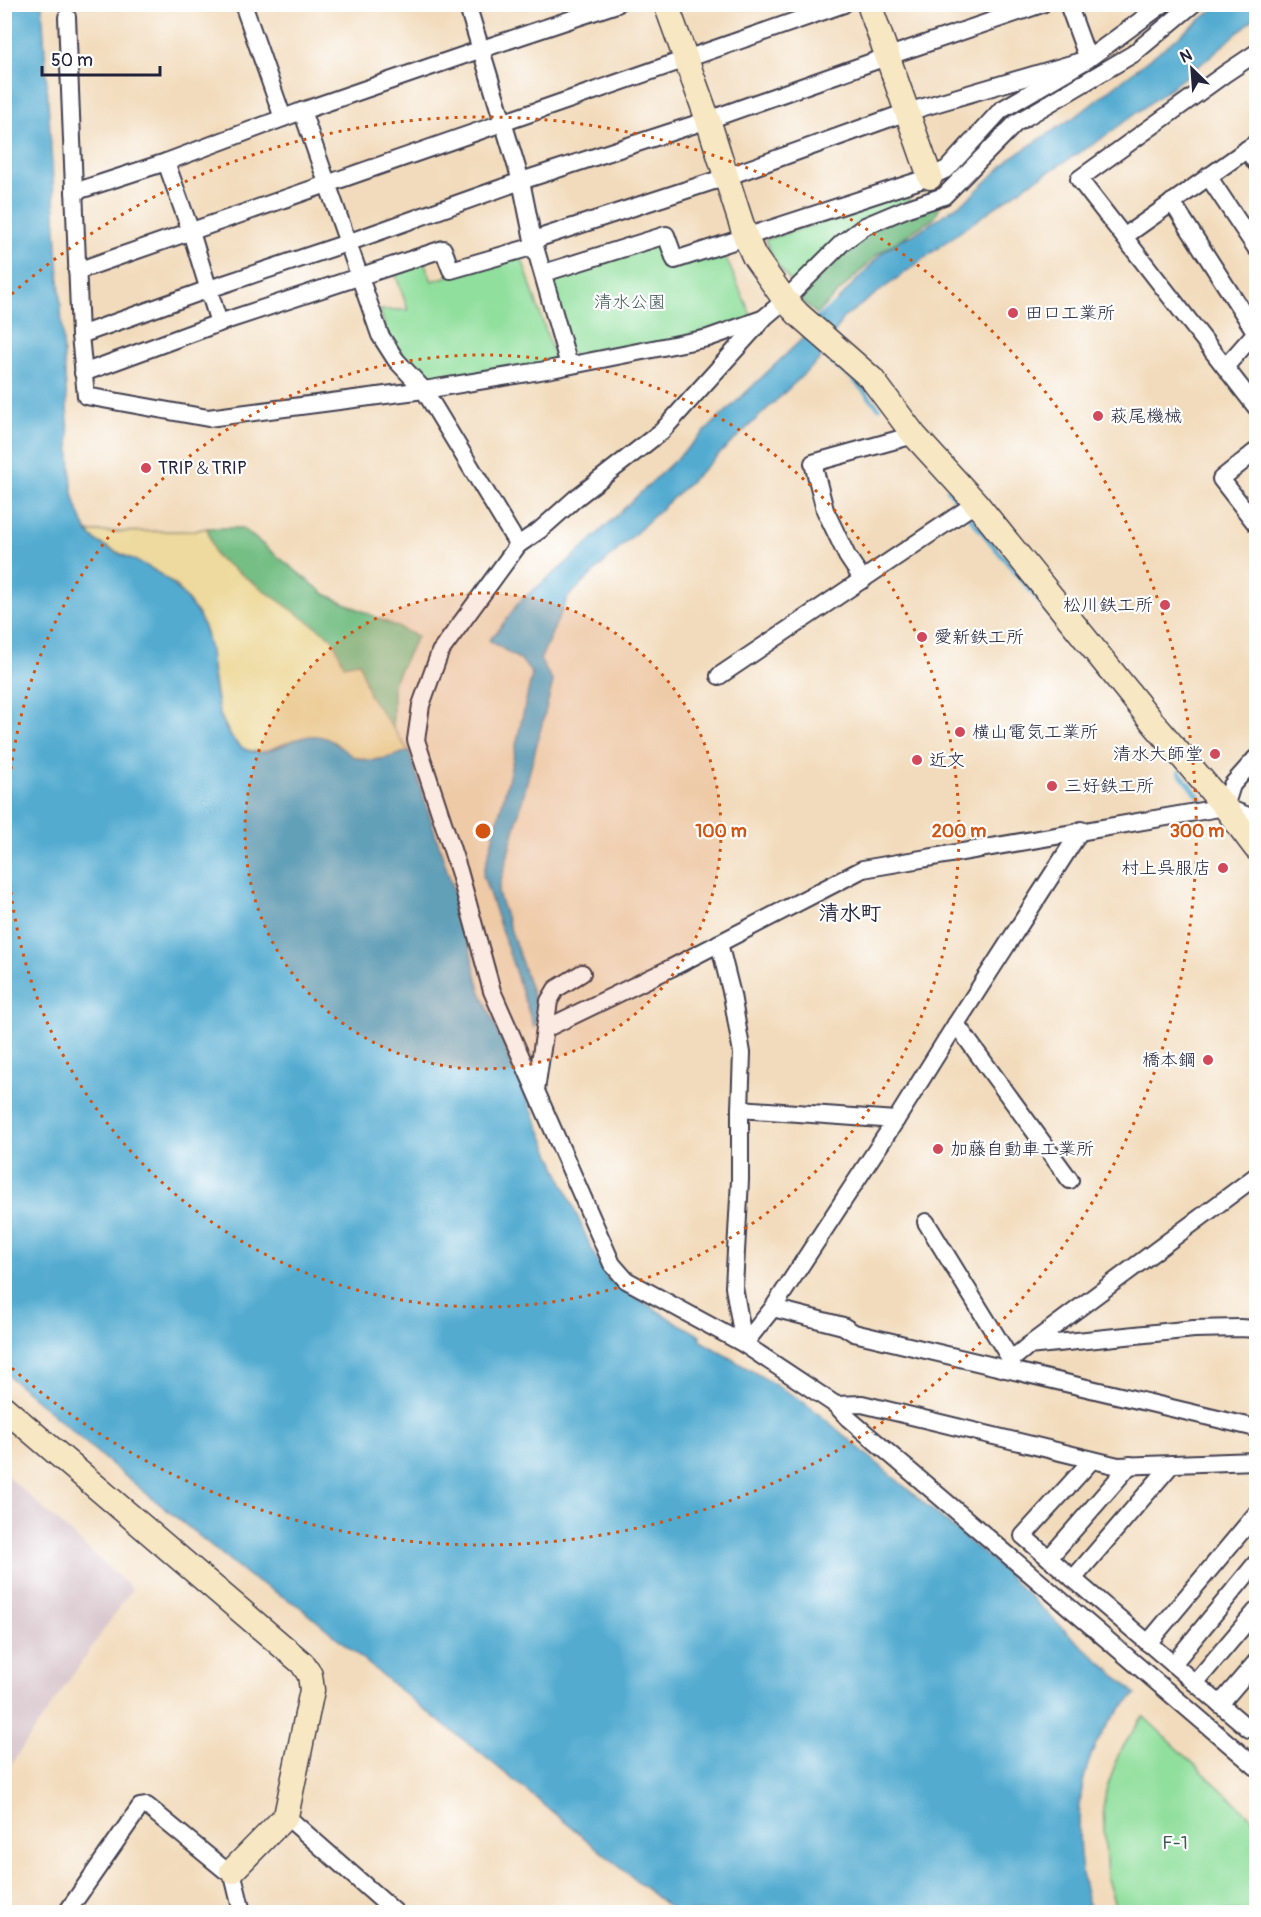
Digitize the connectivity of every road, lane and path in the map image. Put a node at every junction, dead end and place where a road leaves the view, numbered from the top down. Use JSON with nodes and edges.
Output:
{"nodes":[{"id":1,"x":243,"y":4,"type":"edge"},
{"id":2,"x":466,"y":4,"type":"edge"},
{"id":3,"x":617,"y":4,"type":"edge"},
{"id":4,"x":666,"y":4,"type":"edge"},
{"id":5,"x":844,"y":4,"type":"edge"},
{"id":6,"x":869,"y":4,"type":"edge"},
{"id":7,"x":1041,"y":4,"type":"edge"},
{"id":8,"x":1068,"y":4,"type":"edge"},
{"id":9,"x":1163,"y":4,"type":"edge"},
{"id":10,"x":1193,"y":4,"type":"edge"},
{"id":11,"x":67,"y":17,"type":"dead end"},
{"id":12,"x":482,"y":49,"type":"junction"},
{"id":13,"x":1257,"y":53,"type":"edge"},
{"id":14,"x":889,"y":56,"type":"junction"},
{"id":15,"x":686,"y":59,"type":"junction"},
{"id":16,"x":1088,"y":59,"type":"junction"},
{"id":17,"x":302,"y":111,"type":"junction"},
{"id":18,"x":907,"y":112,"type":"junction"},
{"id":19,"x":283,"y":118,"type":"junction"},
{"id":20,"x":708,"y":120,"type":"junction"},
{"id":21,"x":504,"y":123,"type":"junction"},
{"id":22,"x":1252,"y":146,"type":"edge"},
{"id":23,"x":166,"y":162,"type":"junction"},
{"id":24,"x":1257,"y":164,"type":"edge"},
{"id":25,"x":1208,"y":176,"type":"junction"},
{"id":26,"x":726,"y":177,"type":"junction"},
{"id":27,"x":930,"y":177,"type":"junction"},
{"id":28,"x":521,"y":181,"type":"junction"},
{"id":29,"x":327,"y":183,"type":"junction"},
{"id":30,"x":74,"y":192,"type":"junction"},
{"id":31,"x":1172,"y":202,"type":"junction"},
{"id":32,"x":190,"y":232,"type":"junction"},
{"id":33,"x":1125,"y":236,"type":"junction"},
{"id":34,"x":746,"y":238,"type":"junction"},
{"id":35,"x":347,"y":243,"type":"junction"},
{"id":36,"x":534,"y":243,"type":"junction"},
{"id":37,"x":1257,"y":248,"type":"edge"},
{"id":38,"x":77,"y":271,"type":"junction"},
{"id":39,"x":544,"y":273,"type":"junction"},
{"id":40,"x":361,"y":277,"type":"junction"},
{"id":41,"x":209,"y":289,"type":"junction"},
{"id":42,"x":794,"y":309,"type":"junction"},
{"id":43,"x":765,"y":317,"type":"junction"},
{"id":44,"x":219,"y":323,"type":"junction"},
{"id":45,"x":1256,"y":333,"type":"edge"},
{"id":46,"x":80,"y":335,"type":"junction"},
{"id":47,"x":569,"y":365,"type":"junction"},
{"id":48,"x":1226,"y":366,"type":"junction"},
{"id":49,"x":83,"y":374,"type":"junction"},
{"id":50,"x":424,"y":390,"type":"junction"},
{"id":51,"x":1257,"y":407,"type":"edge"},
{"id":52,"x":914,"y":435,"type":"junction"},
{"id":53,"x":1257,"y":451,"type":"edge"},
{"id":54,"x":976,"y":503,"type":"junction"},
{"id":55,"x":1257,"y":524,"type":"edge"},
{"id":56,"x":518,"y":545,"type":"junction"},
{"id":57,"x":863,"y":580,"type":"junction"},
{"id":58,"x":719,"y":676,"type":"dead end"},
{"id":59,"x":1257,"y":758,"type":"edge"},
{"id":60,"x":1225,"y":807,"type":"junction"},
{"id":61,"x":1257,"y":819,"type":"edge"},
{"id":62,"x":1081,"y":830,"type":"junction"},
{"id":63,"x":1257,"y":848,"type":"edge"},
{"id":64,"x":719,"y":943,"type":"junction"},
{"id":65,"x":582,"y":973,"type":"dead end"},
{"id":66,"x":956,"y":1024,"type":"junction"},
{"id":67,"x":545,"y":1029,"type":"junction"},
{"id":68,"x":536,"y":1090,"type":"junction"},
{"id":69,"x":740,"y":1109,"type":"junction"},
{"id":70,"x":896,"y":1120,"type":"junction"},
{"id":71,"x":1257,"y":1176,"type":"edge"},
{"id":72,"x":1070,"y":1180,"type":"dead end"},
{"id":73,"x":926,"y":1222,"type":"dead end"},
{"id":74,"x":773,"y":1308,"type":"junction"},
{"id":75,"x":1257,"y":1329,"type":"edge"},
{"id":76,"x":744,"y":1344,"type":"junction"},
{"id":77,"x":1028,"y":1346,"type":"junction"},
{"id":78,"x":1008,"y":1365,"type":"junction"},
{"id":79,"x":836,"y":1405,"type":"junction"},
{"id":80,"x":4,"y":1408,"type":"edge"},
{"id":81,"x":1257,"y":1428,"type":"edge"},
{"id":82,"x":1092,"y":1460,"type":"junction"},
{"id":83,"x":1257,"y":1461,"type":"edge"},
{"id":84,"x":1172,"y":1464,"type":"junction"},
{"id":85,"x":1130,"y":1465,"type":"junction"},
{"id":86,"x":1257,"y":1514,"type":"edge"},
{"id":87,"x":1049,"y":1558,"type":"junction"},
{"id":88,"x":1257,"y":1563,"type":"edge"},
{"id":89,"x":1073,"y":1579,"type":"junction"},
{"id":90,"x":1257,"y":1611,"type":"edge"},
{"id":91,"x":1148,"y":1643,"type":"junction"},
{"id":92,"x":1257,"y":1662,"type":"edge"},
{"id":93,"x":1173,"y":1664,"type":"junction"},
{"id":94,"x":1195,"y":1683,"type":"junction"},
{"id":95,"x":1220,"y":1704,"type":"junction"},
{"id":96,"x":1254,"y":1729,"type":"edge"},
{"id":97,"x":1257,"y":1767,"type":"edge"},
{"id":98,"x":286,"y":1816,"type":"junction"},
{"id":99,"x":232,"y":1871,"type":"junction"},
{"id":100,"x":67,"y":1912,"type":"edge"},
{"id":101,"x":242,"y":1912,"type":"edge"},
{"id":102,"x":395,"y":1912,"type":"edge"}],
"edges":[{"from":1,"to":19,"type":"street"},
{"from":2,"to":12,"type":"street"},
{"from":3,"to":12,"type":"street"},
{"from":4,"to":15,"type":"street"},
{"from":5,"to":15,"type":"street"},
{"from":6,"to":14,"type":"street"},
{"from":7,"to":14,"type":"street"},
{"from":8,"to":16,"type":"street"},
{"from":9,"to":16,"type":"street"},
{"from":10,"to":42,"type":"street"},
{"from":11,"to":30,"type":"street"},
{"from":12,"to":17,"type":"street"},
{"from":12,"to":21,"type":"street"},
{"from":13,"to":33,"type":"street"},
{"from":14,"to":18,"type":"street"},
{"from":14,"to":20,"type":"street"},
{"from":15,"to":20,"type":"street"},
{"from":15,"to":21,"type":"street"},
{"from":16,"to":18,"type":"street"},
{"from":16,"to":27,"type":"street"},
{"from":17,"to":19,"type":"street"},
{"from":17,"to":29,"type":"street"},
{"from":18,"to":26,"type":"street"},
{"from":18,"to":27,"type":"street"},
{"from":19,"to":23,"type":"street"},
{"from":20,"to":26,"type":"street"},
{"from":20,"to":28,"type":"street"},
{"from":21,"to":28,"type":"street"},
{"from":21,"to":29,"type":"street"},
{"from":22,"to":24,"type":"street"},
{"from":22,"to":25,"type":"street"},
{"from":23,"to":30,"type":"street"},
{"from":23,"to":32,"type":"street"},
{"from":25,"to":31,"type":"street"},
{"from":25,"to":37,"type":"street"},
{"from":26,"to":34,"type":"street"},
{"from":26,"to":36,"type":"street"},
{"from":27,"to":34,"type":"street"},
{"from":28,"to":35,"type":"street"},
{"from":28,"to":36,"type":"street"},
{"from":29,"to":32,"type":"street"},
{"from":29,"to":35,"type":"street"},
{"from":30,"to":38,"type":"street"},
{"from":31,"to":33,"type":"street"},
{"from":31,"to":45,"type":"street"},
{"from":32,"to":38,"type":"street"},
{"from":32,"to":41,"type":"street"},
{"from":33,"to":48,"type":"street"},
{"from":34,"to":39,"type":"street"},
{"from":34,"to":42,"type":"street"},
{"from":35,"to":40,"type":"street"},
{"from":35,"to":41,"type":"street"},
{"from":36,"to":39,"type":"street"},
{"from":36,"to":40,"type":"street"},
{"from":38,"to":46,"type":"street"},
{"from":39,"to":47,"type":"street"},
{"from":40,"to":44,"type":"street"},
{"from":40,"to":50,"type":"street"},
{"from":41,"to":44,"type":"street"},
{"from":41,"to":46,"type":"street"},
{"from":42,"to":43,"type":"street"},
{"from":42,"to":52,"type":"street"},
{"from":43,"to":47,"type":"street"},
{"from":43,"to":56,"type":"street"},
{"from":44,"to":49,"type":"street"},
{"from":45,"to":48,"type":"street"},
{"from":46,"to":49,"type":"street"},
{"from":47,"to":50,"type":"street"},
{"from":48,"to":51,"type":"street"},
{"from":49,"to":50,"type":"street"},
{"from":50,"to":56,"type":"street"},
{"from":52,"to":54,"type":"street"},
{"from":52,"to":57,"type":"street"},
{"from":53,"to":55,"type":"street"},
{"from":54,"to":57,"type":"street"},
{"from":54,"to":60,"type":"street"},
{"from":56,"to":68,"type":"street"},
{"from":57,"to":58,"type":"street"},
{"from":59,"to":60,"type":"street"},
{"from":60,"to":61,"type":"street"},
{"from":60,"to":62,"type":"street"},
{"from":60,"to":63,"type":"street"},
{"from":62,"to":64,"type":"street"},
{"from":62,"to":66,"type":"street"},
{"from":64,"to":67,"type":"street"},
{"from":64,"to":69,"type":"street"},
{"from":65,"to":67,"type":"street"},
{"from":66,"to":70,"type":"street"},
{"from":66,"to":72,"type":"street"},
{"from":67,"to":68,"type":"street"},
{"from":68,"to":76,"type":"street"},
{"from":69,"to":70,"type":"street"},
{"from":69,"to":76,"type":"street"},
{"from":70,"to":74,"type":"street"},
{"from":71,"to":77,"type":"street"},
{"from":73,"to":78,"type":"street"},
{"from":74,"to":76,"type":"street"},
{"from":74,"to":78,"type":"street"},
{"from":75,"to":77,"type":"street"},
{"from":76,"to":79,"type":"street"},
{"from":77,"to":78,"type":"street"},
{"from":78,"to":81,"type":"street"},
{"from":79,"to":82,"type":"street"},
{"from":79,"to":97,"type":"street"},
{"from":80,"to":98,"type":"street"},
{"from":82,"to":85,"type":"street"},
{"from":82,"to":87,"type":"street"},
{"from":83,"to":84,"type":"street"},
{"from":84,"to":85,"type":"street"},
{"from":84,"to":89,"type":"street"},
{"from":85,"to":87,"type":"street"},
{"from":86,"to":91,"type":"street"},
{"from":87,"to":89,"type":"street"},
{"from":88,"to":93,"type":"street"},
{"from":89,"to":91,"type":"street"},
{"from":90,"to":94,"type":"street"},
{"from":91,"to":93,"type":"street"},
{"from":92,"to":95,"type":"street"},
{"from":93,"to":94,"type":"street"},
{"from":94,"to":95,"type":"street"},
{"from":95,"to":96,"type":"street"},
{"from":98,"to":99,"type":"street"},
{"from":98,"to":102,"type":"street"},
{"from":99,"to":100,"type":"street"},
{"from":99,"to":101,"type":"street"}]}
